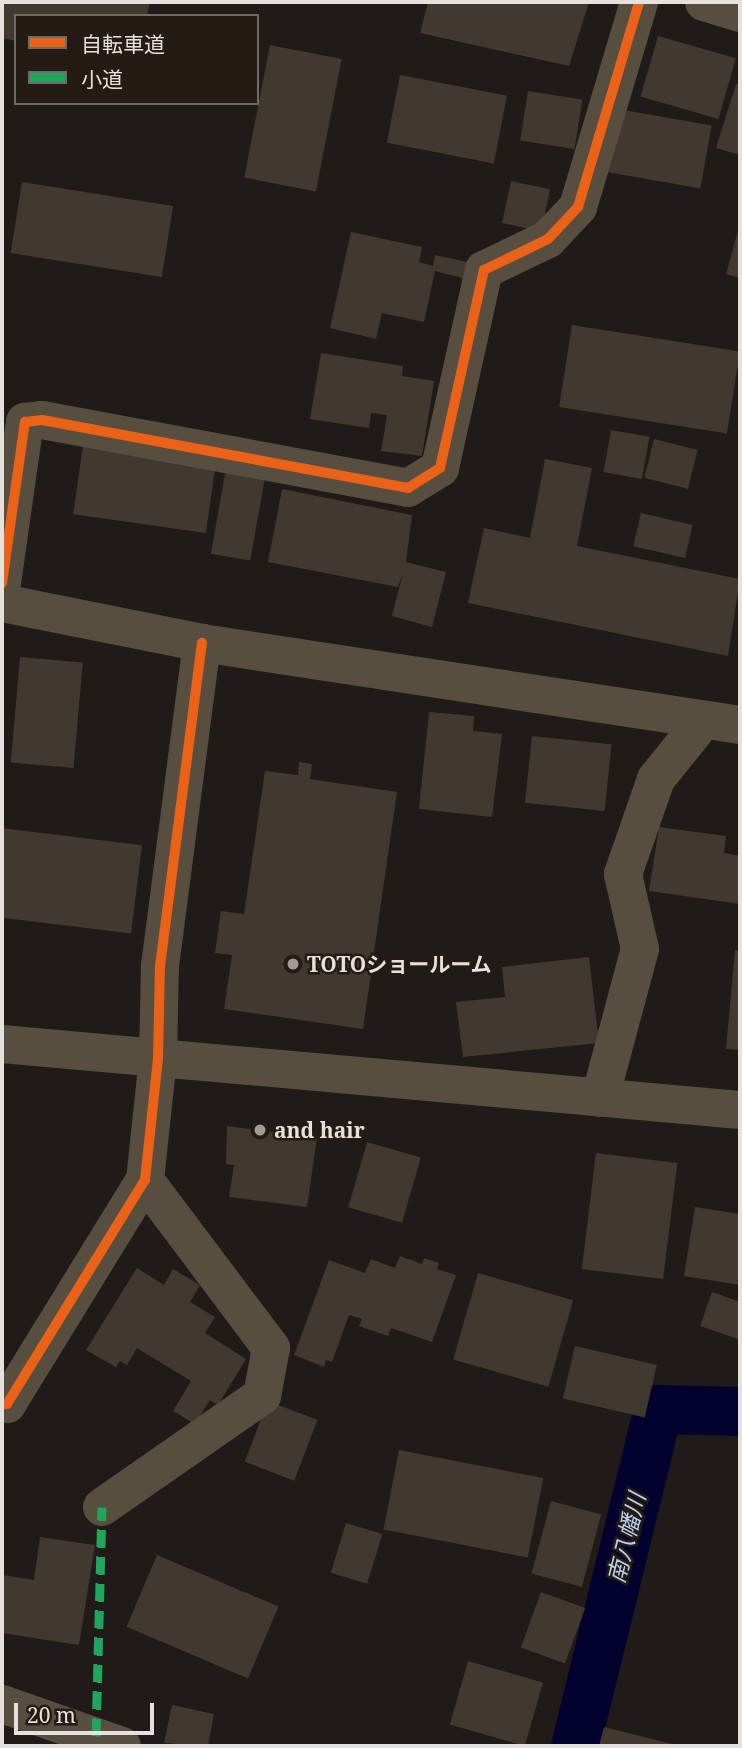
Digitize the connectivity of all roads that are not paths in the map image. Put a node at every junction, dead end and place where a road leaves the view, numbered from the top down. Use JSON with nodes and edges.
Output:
{"nodes":[{"id":1,"x":639,"y":2,"type":"edge"},
{"id":2,"x":704,"y":2,"type":"edge"},
{"id":3,"x":740,"y":13,"type":"edge"},
{"id":4,"x":2,"y":583,"type":"edge"},
{"id":5,"x":2,"y":603,"type":"edge"},
{"id":6,"x":202,"y":643,"type":"junction"},
{"id":7,"x":702,"y":722,"type":"junction"},
{"id":8,"x":740,"y":726,"type":"edge"},
{"id":9,"x":2,"y":1044,"type":"edge"},
{"id":10,"x":158,"y":1059,"type":"junction"},
{"id":11,"x":600,"y":1098,"type":"junction"},
{"id":12,"x":740,"y":1110,"type":"edge"},
{"id":13,"x":145,"y":1180,"type":"junction"},
{"id":14,"x":2,"y":1404,"type":"edge"},
{"id":15,"x":102,"y":1507,"type":"dead end"},
{"id":16,"x":2,"y":1704,"type":"edge"},
{"id":17,"x":122,"y":1746,"type":"edge"}],
"edges":[{"from":1,"to":4,"type":"street"},
{"from":2,"to":3,"type":"street"},
{"from":5,"to":6,"type":"street"},
{"from":6,"to":7,"type":"street"},
{"from":6,"to":10,"type":"street"},
{"from":7,"to":8,"type":"street"},
{"from":7,"to":11,"type":"street"},
{"from":9,"to":10,"type":"street"},
{"from":10,"to":11,"type":"street"},
{"from":10,"to":13,"type":"street"},
{"from":11,"to":12,"type":"street"},
{"from":13,"to":14,"type":"street"},
{"from":13,"to":15,"type":"street"},
{"from":16,"to":17,"type":"street"}]}
